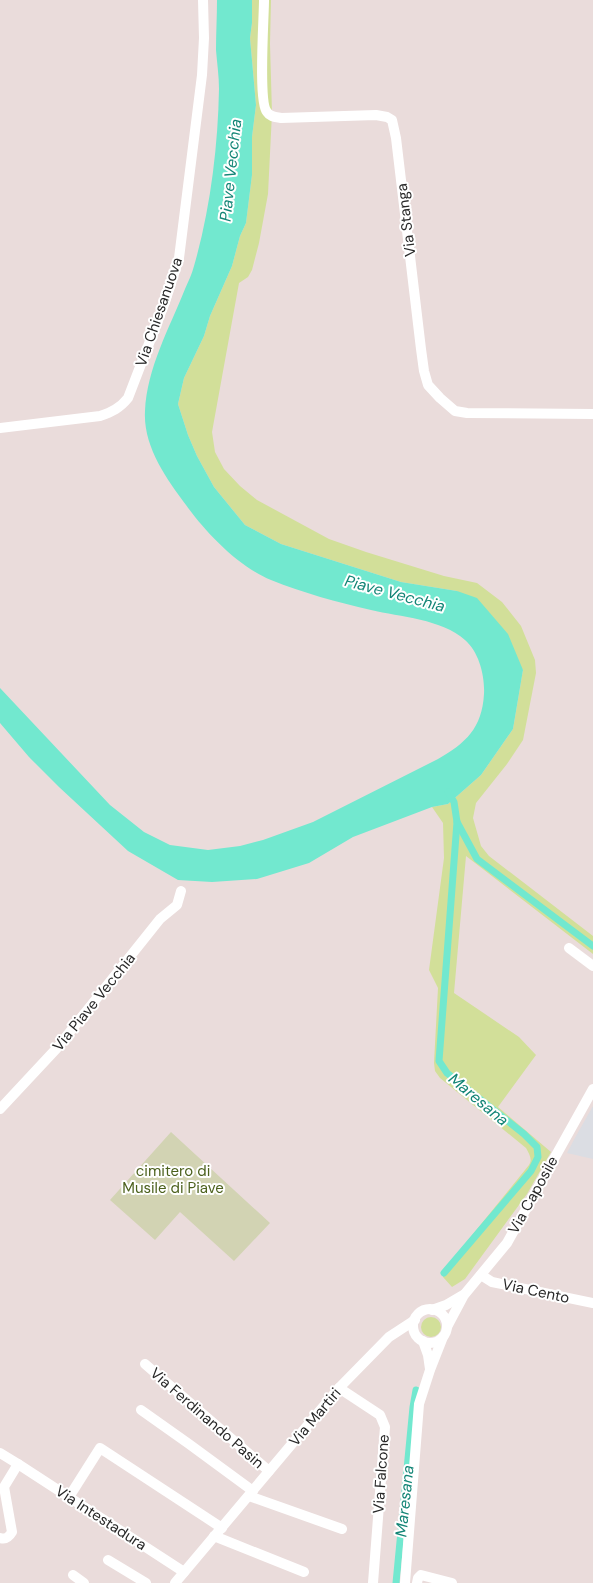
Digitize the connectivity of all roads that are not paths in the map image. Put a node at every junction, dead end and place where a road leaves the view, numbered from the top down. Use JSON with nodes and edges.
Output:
{"nodes":[{"id":1,"x":203,"y":0,"type":"edge"},
{"id":2,"x":264,"y":0,"type":"edge"},
{"id":3,"x":593,"y":414,"type":"edge"},
{"id":4,"x":0,"y":428,"type":"edge"},
{"id":5,"x":181,"y":891,"type":"dead end"},
{"id":6,"x":569,"y":948,"type":"dead end"},
{"id":7,"x":593,"y":966,"type":"edge"},
{"id":8,"x":593,"y":1089,"type":"edge"},
{"id":9,"x":0,"y":1109,"type":"edge"},
{"id":10,"x":481,"y":1275,"type":"junction"},
{"id":11,"x":464,"y":1295,"type":"junction"},
{"id":12,"x":593,"y":1303,"type":"edge"},
{"id":13,"x":432,"y":1310,"type":"junction"},
{"id":14,"x":415,"y":1320,"type":"junction"},
{"id":15,"x":445,"y":1332,"type":"junction"},
{"id":16,"x":420,"y":1340,"type":"junction"},
{"id":17,"x":386,"y":1341,"type":"junction"},
{"id":18,"x":145,"y":1364,"type":"dead end"},
{"id":19,"x":430,"y":1370,"type":"junction"},
{"id":20,"x":339,"y":1388,"type":"junction"},
{"id":21,"x":141,"y":1410,"type":"dead end"},
{"id":22,"x":0,"y":1454,"type":"edge"},
{"id":23,"x":18,"y":1464,"type":"junction"},
{"id":24,"x":269,"y":1471,"type":"junction"},
{"id":25,"x":251,"y":1493,"type":"junction"},
{"id":26,"x":69,"y":1497,"type":"junction"},
{"id":27,"x":222,"y":1528,"type":"junction"},
{"id":28,"x":342,"y":1529,"type":"dead end"},
{"id":29,"x":214,"y":1536,"type":"junction"},
{"id":30,"x":0,"y":1538,"type":"edge"},
{"id":31,"x":108,"y":1560,"type":"dead end"},
{"id":32,"x":184,"y":1572,"type":"junction"},
{"id":33,"x":304,"y":1572,"type":"dead end"},
{"id":34,"x":73,"y":1575,"type":"dead end"},
{"id":35,"x":84,"y":1583,"type":"edge"},
{"id":36,"x":146,"y":1583,"type":"edge"},
{"id":37,"x":177,"y":1583,"type":"edge"},
{"id":38,"x":373,"y":1583,"type":"edge"},
{"id":39,"x":404,"y":1583,"type":"edge"},
{"id":40,"x":417,"y":1583,"type":"edge"},
{"id":41,"x":452,"y":1583,"type":"edge"}],
"edges":[{"from":1,"to":4,"type":"street","name":"Via Chiesanuova"},
{"from":2,"to":3,"type":"street","name":"Via Stanga"},
{"from":5,"to":9,"type":"street","name":"Via Piave Vecchia"},
{"from":6,"to":7,"type":"street"},
{"from":8,"to":10,"type":"street","name":"Via Caposile"},
{"from":10,"to":11,"type":"street","name":"Via Caposile"},
{"from":10,"to":12,"type":"street","name":"Via Cento"},
{"from":11,"to":13,"type":"street","name":"Via Caposile"},
{"from":11,"to":15,"type":"street","name":"Via Caposile"},
{"from":13,"to":14,"type":"street"},
{"from":13,"to":15,"type":"street"},
{"from":14,"to":16,"type":"street"},
{"from":14,"to":17,"type":"street","name":"Via Martiri"},
{"from":15,"to":16,"type":"street"},
{"from":15,"to":19,"type":"street","name":"Via Caposile"},
{"from":16,"to":17,"type":"street"},
{"from":16,"to":19,"type":"street"},
{"from":17,"to":20,"type":"street","name":"Via Martiri"},
{"from":18,"to":24,"type":"street","name":"Via Ferdinando Pasin"},
{"from":19,"to":39,"type":"street","name":"Via Caposile"},
{"from":20,"to":24,"type":"street","name":"Via Martiri"},
{"from":20,"to":38,"type":"street","name":"Via Falcone"},
{"from":21,"to":25,"type":"street","name":"Via Ferdinando Pasin"},
{"from":22,"to":23,"type":"street","name":"Via Intestadura"},
{"from":23,"to":26,"type":"street","name":"Via Intestadura"},
{"from":23,"to":30,"type":"street"},
{"from":24,"to":25,"type":"street","name":"Via Martiri"},
{"from":25,"to":27,"type":"street","name":"Via Martiri"},
{"from":25,"to":28,"type":"street"},
{"from":26,"to":27,"type":"street"},
{"from":26,"to":32,"type":"street","name":"Via Intestadura"},
{"from":27,"to":29,"type":"street","name":"Via Martiri"},
{"from":29,"to":32,"type":"street","name":"Via Martiri"},
{"from":29,"to":33,"type":"street"},
{"from":31,"to":36,"type":"street"},
{"from":32,"to":37,"type":"street","name":"Via Martiri"},
{"from":34,"to":35,"type":"street"},
{"from":40,"to":41,"type":"street"}]}
